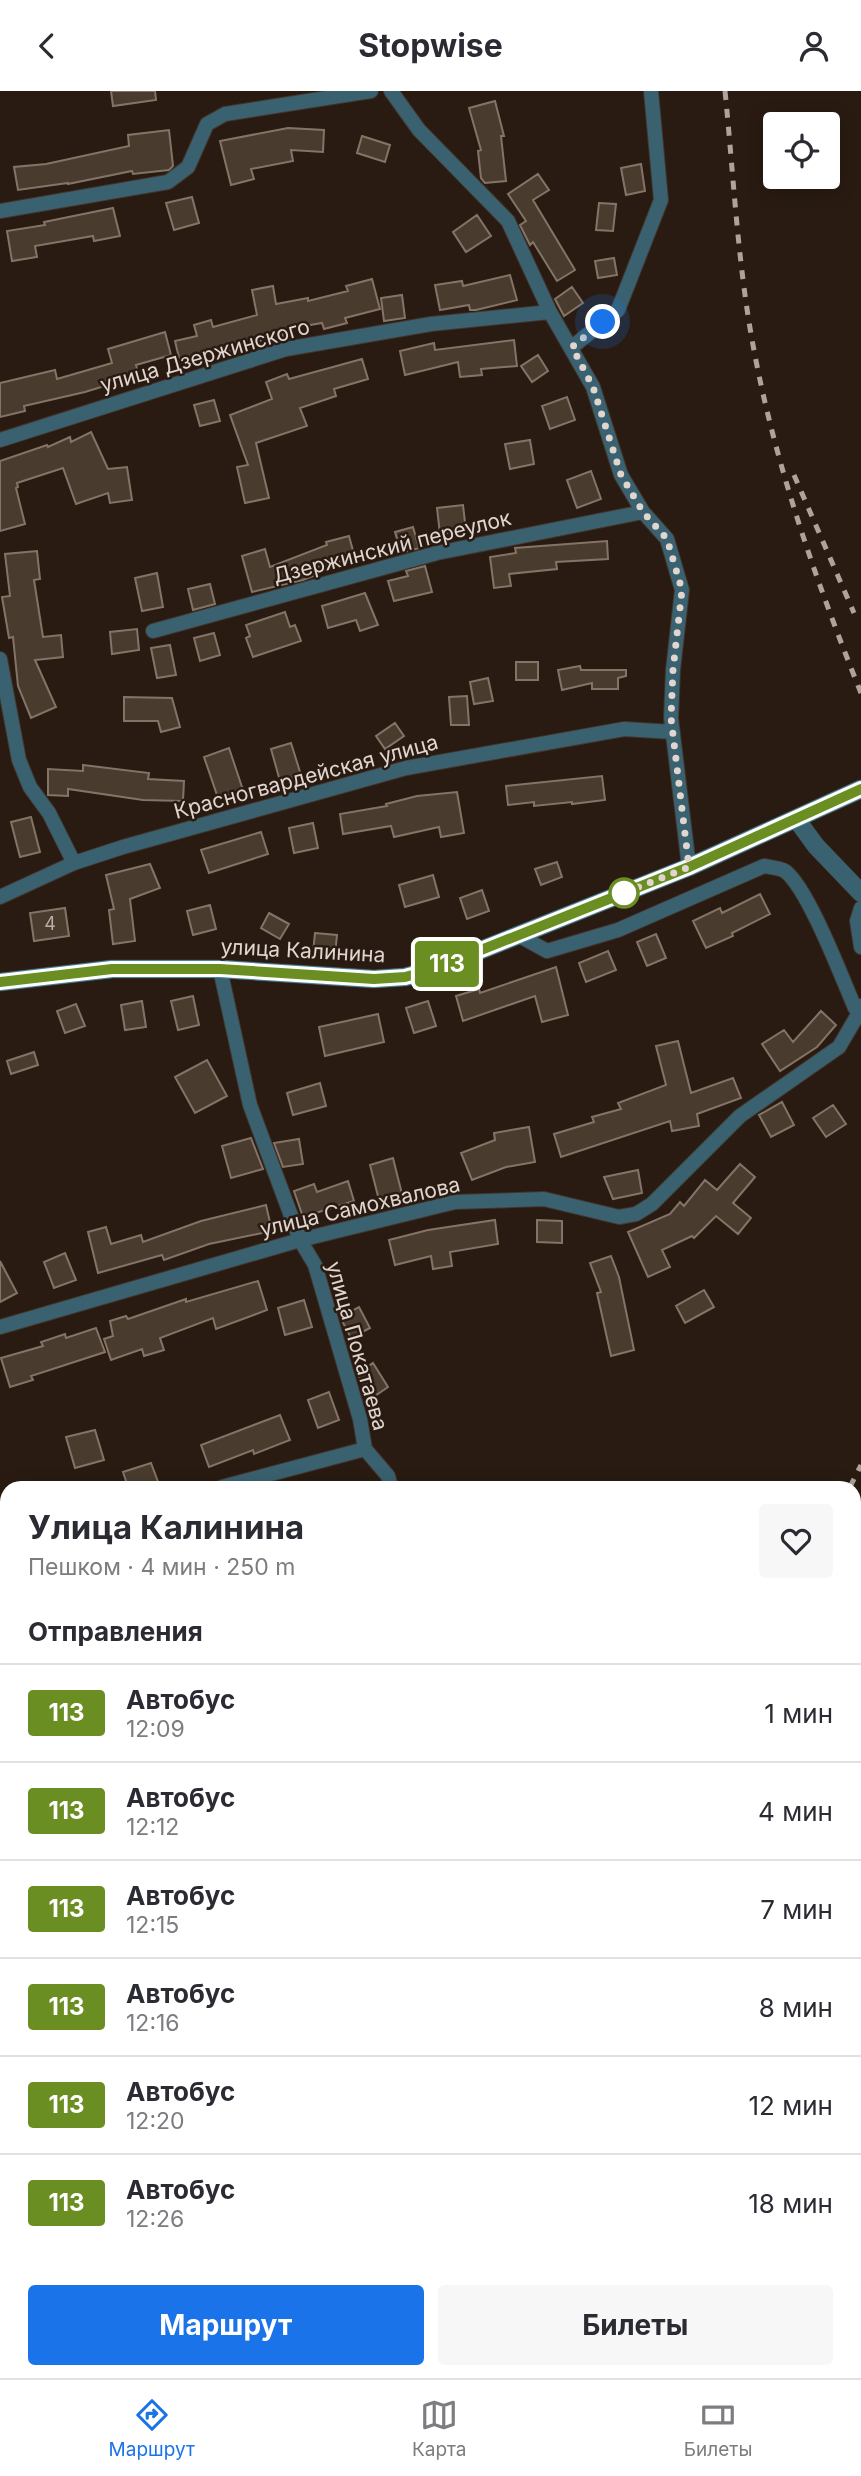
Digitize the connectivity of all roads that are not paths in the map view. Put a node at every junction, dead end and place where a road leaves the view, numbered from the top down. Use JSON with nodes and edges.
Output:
{"nodes":[{"id":1,"x":371,"y":91,"type":"edge"},
{"id":2,"x":391,"y":91,"type":"edge"},
{"id":3,"x":651,"y":91,"type":"edge"},
{"id":4,"x":0,"y":211,"type":"edge"},
{"id":5,"x":550,"y":312,"type":"junction"},
{"id":6,"x":572,"y":347,"type":"junction"},
{"id":7,"x":0,"y":440,"type":"edge"},
{"id":8,"x":643,"y":512,"type":"junction"},
{"id":9,"x":153,"y":631,"type":"dead end"},
{"id":10,"x":0,"y":659,"type":"edge"},
{"id":11,"x":673,"y":732,"type":"junction"},
{"id":12,"x":861,"y":789,"type":"edge"},
{"id":13,"x":797,"y":820,"type":"junction"},
{"id":14,"x":74,"y":863,"type":"junction"},
{"id":15,"x":689,"y":867,"type":"junction"},
{"id":16,"x":861,"y":893,"type":"edge"},
{"id":17,"x":0,"y":897,"type":"edge"},
{"id":18,"x":861,"y":908,"type":"edge"},
{"id":19,"x":518,"y":935,"type":"junction"},
{"id":20,"x":861,"y":947,"type":"edge"},
{"id":21,"x":220,"y":969,"type":"junction"},
{"id":22,"x":0,"y":982,"type":"edge"},
{"id":23,"x":861,"y":1006,"type":"edge"},
{"id":24,"x":860,"y":1011,"type":"edge"},
{"id":25,"x":300,"y":1240,"type":"junction"},
{"id":26,"x":0,"y":1327,"type":"edge"},
{"id":27,"x":365,"y":1449,"type":"junction"},
{"id":28,"x":245,"y":1481,"type":"edge"},
{"id":29,"x":389,"y":1481,"type":"edge"}],
"edges":[{"from":1,"to":4,"type":"street"},
{"from":2,"to":5,"type":"street"},
{"from":3,"to":6,"type":"street"},
{"from":5,"to":6,"type":"street"},
{"from":5,"to":7,"type":"street","name":"улица Дзержинского"},
{"from":6,"to":8,"type":"street"},
{"from":8,"to":9,"type":"street","name":"Дзержинский переулок"},
{"from":8,"to":11,"type":"street"},
{"from":10,"to":14,"type":"street"},
{"from":11,"to":14,"type":"street","name":"Красногвардейская улица"},
{"from":11,"to":15,"type":"street"},
{"from":12,"to":13,"type":"main road","name":"улица Калинина"},
{"from":13,"to":15,"type":"main road","name":"улица Калинина"},
{"from":13,"to":16,"type":"street"},
{"from":14,"to":17,"type":"street","name":"Красногвардейская улица"},
{"from":15,"to":19,"type":"main road","name":"улица Калинина"},
{"from":18,"to":20,"type":"street"},
{"from":19,"to":21,"type":"main road","name":"улица Калинина"},
{"from":19,"to":24,"type":"street"},
{"from":21,"to":22,"type":"main road","name":"улица Калинина"},
{"from":21,"to":25,"type":"street","name":"улица Покатаева"},
{"from":23,"to":24,"type":"street","name":"улица Самохвалова"},
{"from":24,"to":25,"type":"street","name":"улица Самохвалова"},
{"from":25,"to":26,"type":"street","name":"улица Самохвалова"},
{"from":25,"to":27,"type":"street","name":"улица Покатаева"},
{"from":27,"to":28,"type":"street"},
{"from":27,"to":29,"type":"street","name":"улица Покатаева"}]}
